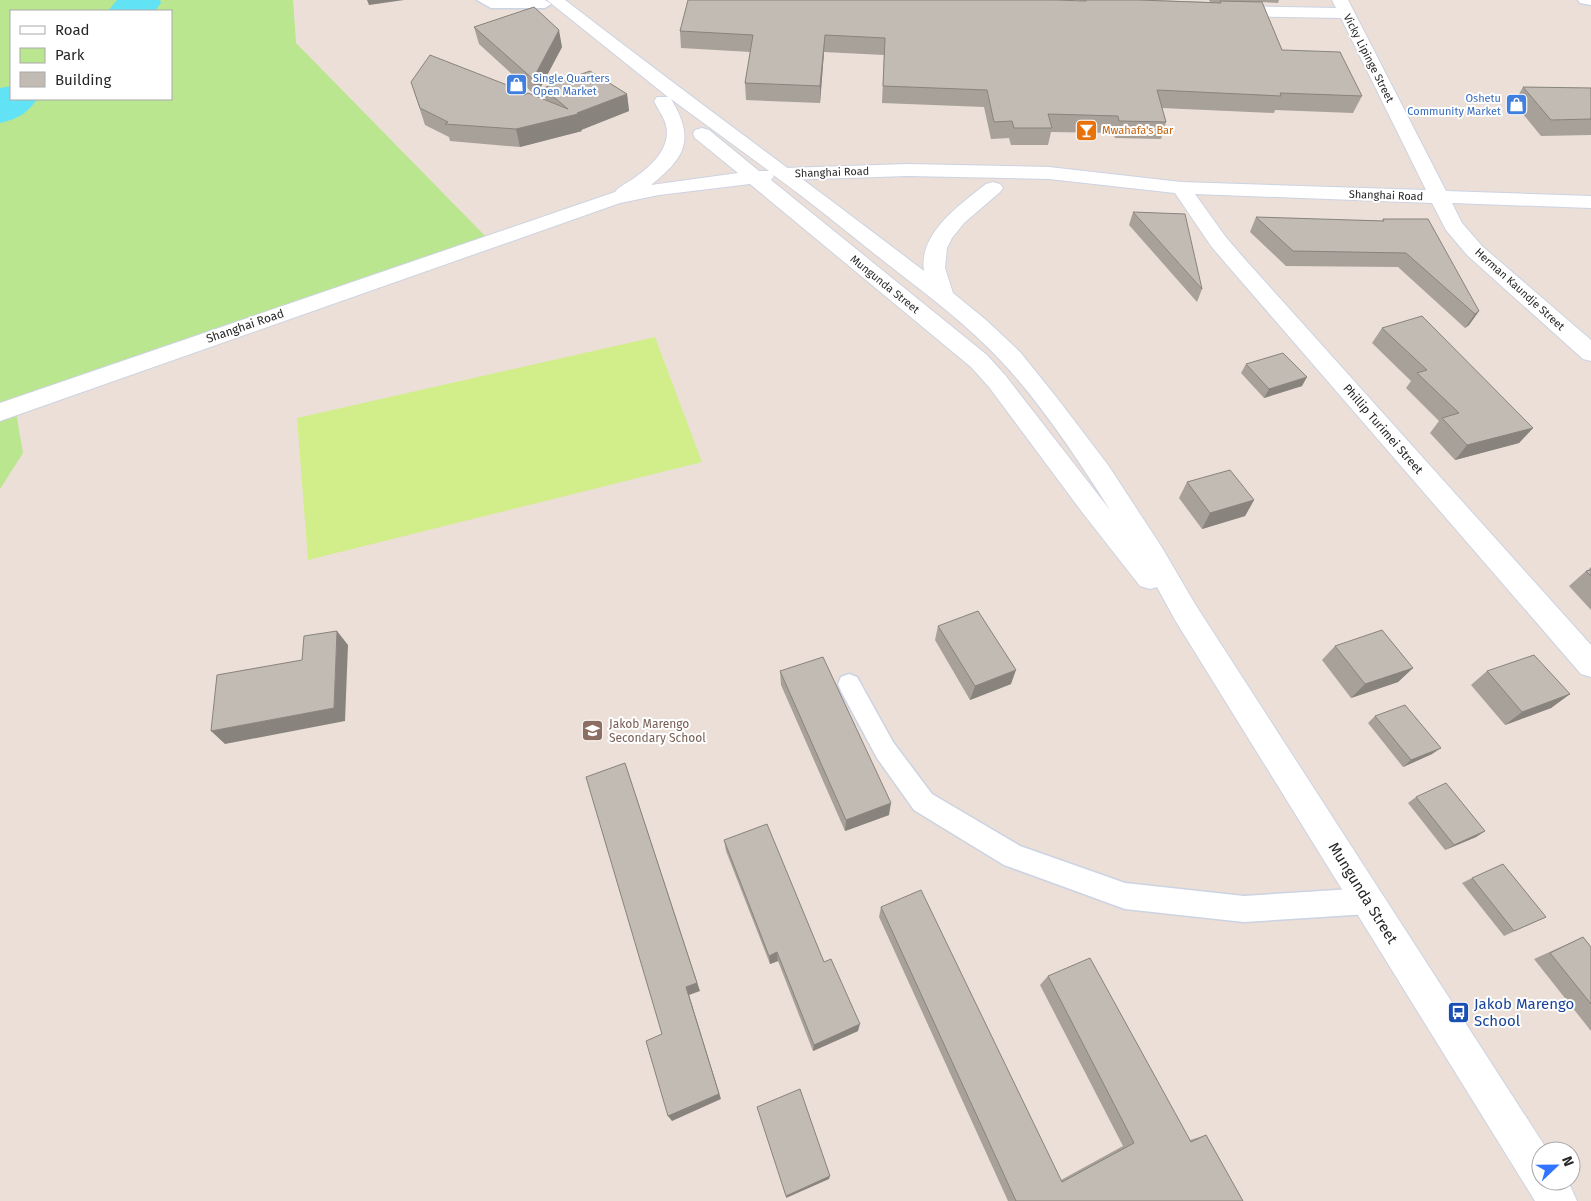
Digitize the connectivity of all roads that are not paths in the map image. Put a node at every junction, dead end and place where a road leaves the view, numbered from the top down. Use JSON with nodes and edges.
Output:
{"nodes":[{"id":1,"x":483,"y":0,"type":"edge"},
{"id":2,"x":1584,"y":0,"type":"edge"},
{"id":3,"x":547,"y":1,"type":"edge"},
{"id":4,"x":1591,"y":1,"type":"edge"},
{"id":5,"x":1343,"y":6,"type":"edge"},
{"id":6,"x":1217,"y":10,"type":"edge"},
{"id":7,"x":662,"y":101,"type":"junction"},
{"id":8,"x":754,"y":177,"type":"junction"},
{"id":9,"x":780,"y":183,"type":"junction"},
{"id":10,"x":993,"y":188,"type":"junction"},
{"id":11,"x":1181,"y":188,"type":"junction"},
{"id":12,"x":807,"y":190,"type":"junction"},
{"id":13,"x":1439,"y":196,"type":"junction"},
{"id":14,"x":615,"y":198,"type":"junction"},
{"id":15,"x":1591,"y":202,"type":"edge"},
{"id":16,"x":491,"y":242,"type":"junction"},
{"id":17,"x":944,"y":297,"type":"junction"},
{"id":18,"x":1591,"y":353,"type":"edge"},
{"id":19,"x":0,"y":412,"type":"edge"},
{"id":20,"x":1185,"y":612,"type":"junction"},
{"id":21,"x":1591,"y":665,"type":"edge"},
{"id":22,"x":849,"y":684,"type":"dead end"},
{"id":23,"x":1368,"y":902,"type":"junction"},
{"id":24,"x":1531,"y":1158,"type":"edge"}],
"edges":[{"from":1,"to":3,"type":"lane"},
{"from":2,"to":4,"type":"lane"},
{"from":3,"to":7,"type":"street","name":"Mungunda Street"},
{"from":3,"to":9,"type":"street","name":"Mungunda Street"},
{"from":5,"to":6,"type":"street"},
{"from":5,"to":13,"type":"street","name":"Vicky Lipinge Street"},
{"from":7,"to":8,"type":"street","name":"Mungunda Street"},
{"from":7,"to":14,"type":"street"},
{"from":8,"to":9,"type":"street","name":"Mungunda Street"},
{"from":8,"to":14,"type":"street","name":"Shanghai Road"},
{"from":9,"to":11,"type":"street","name":"Shanghai Road"},
{"from":9,"to":12,"type":"street","name":"Mungunda Street"},
{"from":9,"to":16,"type":"street","name":"Shanghai Road"},
{"from":9,"to":20,"type":"street","name":"Mungunda Street"},
{"from":10,"to":11,"type":"street","name":"Shanghai Road"},
{"from":10,"to":12,"type":"street","name":"Shanghai Road"},
{"from":10,"to":17,"type":"street"},
{"from":11,"to":13,"type":"street","name":"Shanghai Road"},
{"from":11,"to":21,"type":"street","name":"Phillip Turimei Street"},
{"from":12,"to":17,"type":"street","name":"Mungunda Street"},
{"from":13,"to":15,"type":"street","name":"Shanghai Road"},
{"from":13,"to":18,"type":"street","name":"Herman Kaundje Street"},
{"from":14,"to":16,"type":"street","name":"Shanghai Road"},
{"from":16,"to":19,"type":"street","name":"Shanghai Road"},
{"from":17,"to":20,"type":"street","name":"Mungunda Street"},
{"from":20,"to":23,"type":"street","name":"Mungunda Street"},
{"from":22,"to":23,"type":"lane"},
{"from":23,"to":24,"type":"street","name":"Mungunda Street"}]}
